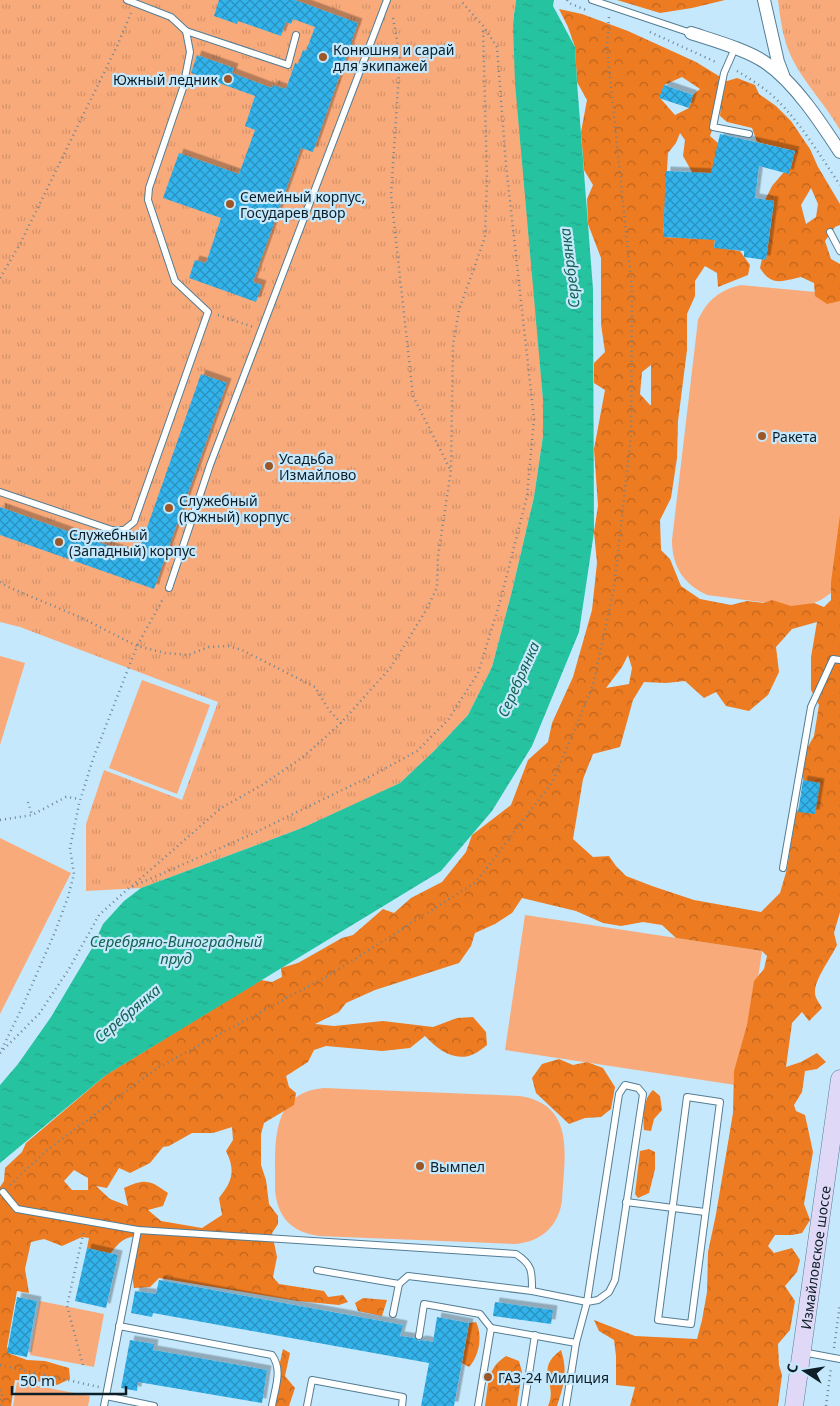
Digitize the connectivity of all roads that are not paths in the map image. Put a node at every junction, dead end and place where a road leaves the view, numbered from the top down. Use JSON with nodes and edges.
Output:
{"nodes":[{"id":1,"x":127,"y":0,"type":"edge"},
{"id":2,"x":387,"y":0,"type":"edge"},
{"id":3,"x":592,"y":0,"type":"edge"},
{"id":4,"x":764,"y":0,"type":"edge"},
{"id":5,"x":136,"y":2,"type":"edge"},
{"id":6,"x":186,"y":31,"type":"junction"},
{"id":7,"x":691,"y":33,"type":"joint"},
{"id":8,"x":296,"y":35,"type":"dead end"},
{"id":9,"x":735,"y":48,"type":"junction"},
{"id":10,"x":784,"y":77,"type":"junction"},
{"id":11,"x":749,"y":134,"type":"dead end"},
{"id":12,"x":840,"y":152,"type":"edge"},
{"id":13,"x":830,"y":232,"type":"dead end"},
{"id":14,"x":840,"y":251,"type":"edge"},
{"id":15,"x":0,"y":492,"type":"edge"},
{"id":16,"x":168,"y":588,"type":"road end"},
{"id":17,"x":840,"y":660,"type":"edge"},
{"id":18,"x":783,"y":868,"type":"dead end"},
{"id":19,"x":840,"y":1079,"type":"edge"},
{"id":20,"x":3,"y":1192,"type":"road end"},
{"id":21,"x":626,"y":1202,"type":"junction"},
{"id":22,"x":673,"y":1208,"type":"junction"},
{"id":23,"x":706,"y":1212,"type":"junction"},
{"id":24,"x":138,"y":1230,"type":"junction"},
{"id":25,"x":317,"y":1270,"type":"dead end"},
{"id":26,"x":399,"y":1284,"type":"junction"},
{"id":27,"x":532,"y":1291,"type":"junction"},
{"id":28,"x":587,"y":1302,"type":"junction"},
{"id":29,"x":393,"y":1314,"type":"dead end"},
{"id":30,"x":119,"y":1326,"type":"junction"},
{"id":31,"x":491,"y":1328,"type":"junction"},
{"id":32,"x":419,"y":1336,"type":"dead end"},
{"id":33,"x":535,"y":1336,"type":"junction"},
{"id":34,"x":576,"y":1343,"type":"junction"},
{"id":35,"x":801,"y":1352,"type":"junction"},
{"id":36,"x":840,"y":1359,"type":"edge"},
{"id":37,"x":106,"y":1396,"type":"junction"},
{"id":38,"x":104,"y":1406,"type":"edge"},
{"id":39,"x":154,"y":1406,"type":"edge"},
{"id":40,"x":272,"y":1406,"type":"edge"},
{"id":41,"x":307,"y":1406,"type":"edge"},
{"id":42,"x":402,"y":1406,"type":"edge"},
{"id":43,"x":478,"y":1406,"type":"edge"},
{"id":44,"x":524,"y":1406,"type":"edge"},
{"id":45,"x":566,"y":1406,"type":"edge"},
{"id":46,"x":794,"y":1406,"type":"edge"}],
"edges":[{"from":1,"to":5,"type":"lane"},
{"from":2,"to":16,"type":"lane"},
{"from":3,"to":7,"type":"lane"},
{"from":4,"to":10,"type":"street"},
{"from":5,"to":6,"type":"lane"},
{"from":6,"to":8,"type":"lane"},
{"from":6,"to":15,"type":"lane"},
{"from":7,"to":9,"type":"street"},
{"from":9,"to":10,"type":"street"},
{"from":9,"to":11,"type":"lane"},
{"from":10,"to":12,"type":"street"},
{"from":13,"to":14,"type":"lane"},
{"from":17,"to":18,"type":"lane"},
{"from":19,"to":35,"type":"main road","name":"Измайловское шоссе"},
{"from":20,"to":24,"type":"lane"},
{"from":21,"to":22,"type":"lane"},
{"from":21,"to":28,"type":"lane"},
{"from":21,"to":28,"type":"lane"},
{"from":22,"to":23,"type":"lane"},
{"from":22,"to":23,"type":"lane"},
{"from":22,"to":23,"type":"lane"},
{"from":24,"to":27,"type":"lane"},
{"from":24,"to":30,"type":"lane"},
{"from":25,"to":26,"type":"lane"},
{"from":26,"to":27,"type":"lane"},
{"from":26,"to":29,"type":"lane"},
{"from":27,"to":28,"type":"lane"},
{"from":28,"to":34,"type":"lane"},
{"from":30,"to":37,"type":"lane"},
{"from":30,"to":40,"type":"lane"},
{"from":31,"to":32,"type":"lane"},
{"from":31,"to":33,"type":"lane"},
{"from":31,"to":43,"type":"lane"},
{"from":33,"to":34,"type":"lane"},
{"from":33,"to":44,"type":"lane"},
{"from":34,"to":45,"type":"lane"},
{"from":35,"to":36,"type":"lane"},
{"from":35,"to":46,"type":"main road","name":"Измайловское шоссе"},
{"from":37,"to":38,"type":"lane"},
{"from":37,"to":39,"type":"lane"},
{"from":41,"to":42,"type":"lane"}]}
